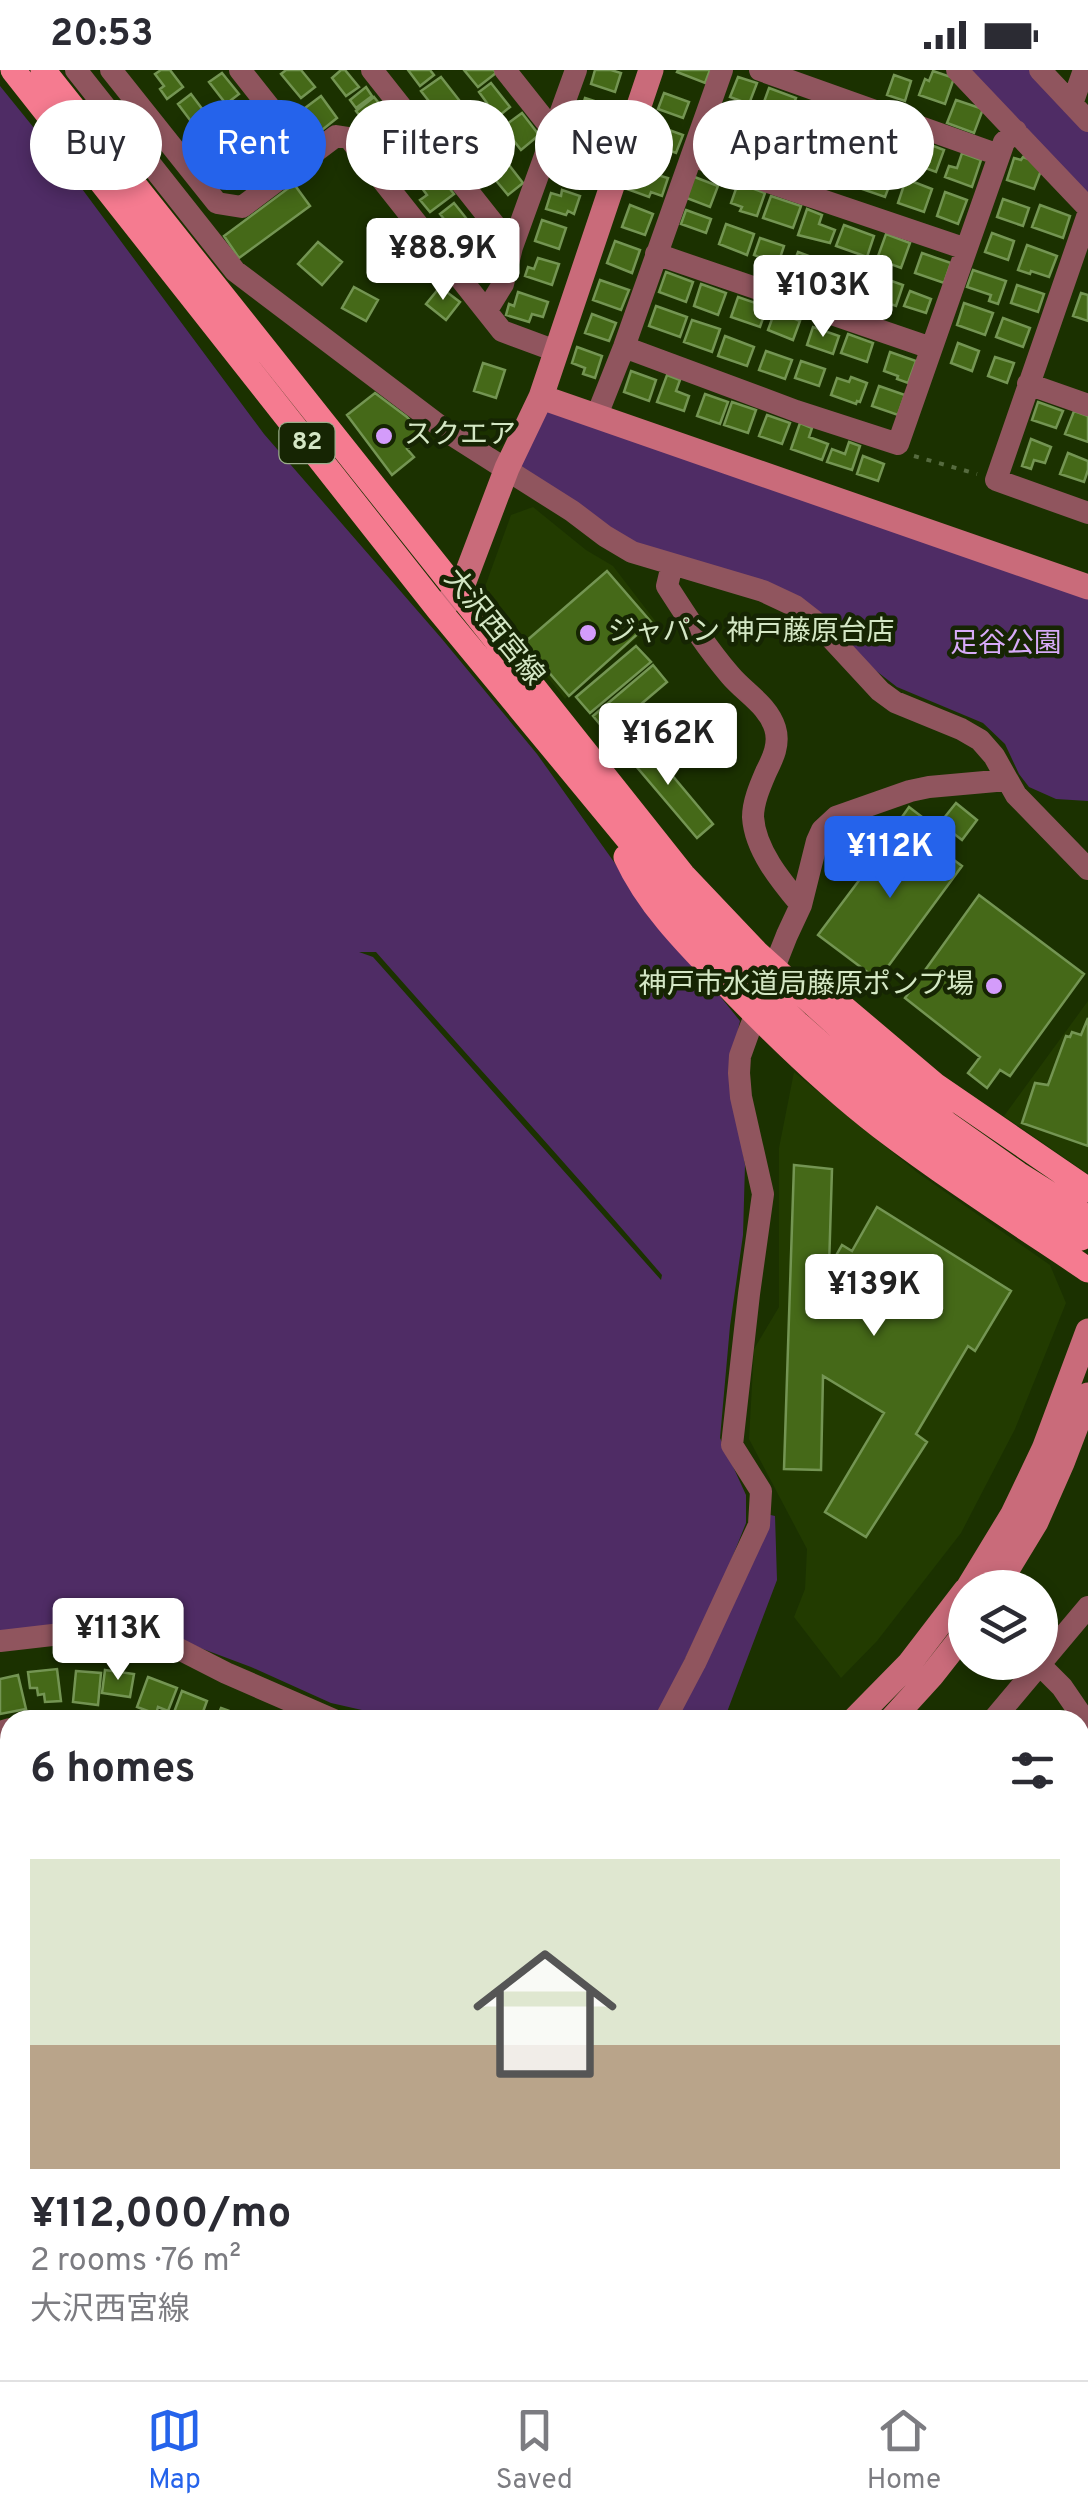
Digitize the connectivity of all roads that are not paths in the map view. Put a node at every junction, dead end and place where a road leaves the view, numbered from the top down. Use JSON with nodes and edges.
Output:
{"nodes":[{"id":1,"x":12,"y":70,"type":"edge"},
{"id":2,"x":43,"y":70,"type":"edge"},
{"id":3,"x":76,"y":70,"type":"edge"},
{"id":4,"x":111,"y":70,"type":"edge"},
{"id":5,"x":240,"y":70,"type":"edge"},
{"id":6,"x":372,"y":70,"type":"edge"},
{"id":7,"x":505,"y":70,"type":"edge"},
{"id":8,"x":576,"y":70,"type":"edge"},
{"id":9,"x":650,"y":70,"type":"edge"},
{"id":10,"x":722,"y":70,"type":"edge"},
{"id":11,"x":760,"y":70,"type":"edge"},
{"id":12,"x":957,"y":70,"type":"edge"},
{"id":13,"x":1040,"y":70,"type":"edge"},
{"id":14,"x":1084,"y":70,"type":"edge"},
{"id":15,"x":263,"y":100,"type":"edge"},
{"id":16,"x":566,"y":100,"type":"edge"},
{"id":17,"x":535,"y":108,"type":"edge"},
{"id":18,"x":1080,"y":112,"type":"edge"},
{"id":19,"x":1016,"y":132,"type":"junction"},
{"id":20,"x":326,"y":144,"type":"edge"},
{"id":21,"x":692,"y":156,"type":"junction"},
{"id":22,"x":999,"y":156,"type":"junction"},
{"id":23,"x":182,"y":160,"type":"edge"},
{"id":24,"x":535,"y":186,"type":"edge"},
{"id":25,"x":206,"y":190,"type":"edge"},
{"id":26,"x":264,"y":190,"type":"edge"},
{"id":27,"x":1088,"y":211,"type":"edge"},
{"id":28,"x":512,"y":247,"type":"junction"},
{"id":29,"x":966,"y":249,"type":"junction"},
{"id":30,"x":656,"y":254,"type":"junction"},
{"id":31,"x":487,"y":310,"type":"junction"},
{"id":32,"x":624,"y":348,"type":"junction"},
{"id":33,"x":932,"y":348,"type":"junction"},
{"id":34,"x":556,"y":351,"type":"junction"},
{"id":35,"x":1028,"y":384,"type":"junction"},
{"id":36,"x":542,"y":397,"type":"junction"},
{"id":37,"x":1088,"y":405,"type":"edge"},
{"id":38,"x":597,"y":415,"type":"junction"},
{"id":39,"x":508,"y":468,"type":"junction"},
{"id":40,"x":1088,"y":514,"type":"edge"},
{"id":41,"x":672,"y":565,"type":"junction"},
{"id":42,"x":1088,"y":587,"type":"edge"},
{"id":43,"x":460,"y":592,"type":"junction"},
{"id":44,"x":438,"y":610,"type":"junction"},
{"id":45,"x":1006,"y":780,"type":"junction"},
{"id":46,"x":610,"y":803,"type":"junction"},
{"id":47,"x":1088,"y":869,"type":"edge"},
{"id":48,"x":801,"y":905,"type":"junction"},
{"id":49,"x":753,"y":1022,"type":"junction"},
{"id":50,"x":1088,"y":1190,"type":"edge"},
{"id":51,"x":1084,"y":1228,"type":"edge"},
{"id":52,"x":1088,"y":1270,"type":"edge"},
{"id":53,"x":1088,"y":1331,"type":"edge"},
{"id":54,"x":1088,"y":1396,"type":"edge"},
{"id":55,"x":978,"y":1570,"type":"edge"},
{"id":56,"x":1007,"y":1570,"type":"edge"},
{"id":57,"x":1088,"y":1607,"type":"edge"},
{"id":58,"x":948,"y":1613,"type":"edge"},
{"id":59,"x":0,"y":1641,"type":"edge"},
{"id":60,"x":1058,"y":1645,"type":"edge"},
{"id":61,"x":948,"y":1655,"type":"edge"},
{"id":62,"x":1029,"y":1680,"type":"edge"},
{"id":63,"x":1055,"y":1680,"type":"edge"},
{"id":64,"x":311,"y":1710,"type":"edge"},
{"id":65,"x":670,"y":1710,"type":"edge"},
{"id":66,"x":864,"y":1710,"type":"edge"},
{"id":67,"x":904,"y":1710,"type":"edge"},
{"id":68,"x":1002,"y":1710,"type":"edge"},
{"id":69,"x":1078,"y":1710,"type":"edge"}],
"edges":[{"from":1,"to":44,"type":"main road","name":"大沢西宮線","number":"82"},
{"from":2,"to":43,"type":"main road","name":"大沢西宮線","number":"82"},
{"from":3,"to":39,"type":"street"},
{"from":4,"to":23,"type":"street"},
{"from":5,"to":15,"type":"street"},
{"from":6,"to":28,"type":"street"},
{"from":7,"to":17,"type":"street"},
{"from":8,"to":16,"type":"street"},
{"from":9,"to":34,"type":"street"},
{"from":10,"to":21,"type":"street"},
{"from":11,"to":22,"type":"street"},
{"from":12,"to":19,"type":"street"},
{"from":13,"to":18,"type":"street"},
{"from":14,"to":18,"type":"street"},
{"from":19,"to":22,"type":"street"},
{"from":19,"to":27,"type":"street"},
{"from":20,"to":31,"type":"street"},
{"from":21,"to":29,"type":"street"},
{"from":21,"to":30,"type":"street"},
{"from":22,"to":29,"type":"street"},
{"from":24,"to":28,"type":"street"},
{"from":25,"to":26,"type":"street"},
{"from":27,"to":35,"type":"street"},
{"from":28,"to":31,"type":"street"},
{"from":29,"to":33,"type":"street"},
{"from":30,"to":32,"type":"street"},
{"from":30,"to":33,"type":"street"},
{"from":31,"to":34,"type":"street"},
{"from":32,"to":33,"type":"street"},
{"from":32,"to":38,"type":"street"},
{"from":34,"to":36,"type":"street"},
{"from":35,"to":37,"type":"street"},
{"from":35,"to":40,"type":"street"},
{"from":36,"to":38,"type":"street"},
{"from":36,"to":39,"type":"street"},
{"from":38,"to":42,"type":"street"},
{"from":39,"to":41,"type":"street"},
{"from":39,"to":43,"type":"street"},
{"from":41,"to":45,"type":"street"},
{"from":41,"to":48,"type":"street"},
{"from":43,"to":44,"type":"street"},
{"from":43,"to":46,"type":"main road","name":"大沢西宮線","number":"82"},
{"from":44,"to":46,"type":"main road","name":"大沢西宮線","number":"82"},
{"from":45,"to":47,"type":"street"},
{"from":45,"to":48,"type":"street"},
{"from":46,"to":49,"type":"main road"},
{"from":46,"to":50,"type":"main road"},
{"from":46,"to":51,"type":"main road","name":"大沢西宮線","number":"82"},
{"from":48,"to":49,"type":"street"},
{"from":49,"to":52,"type":"main road"},
{"from":49,"to":65,"type":"street"},
{"from":53,"to":55,"type":"street"},
{"from":54,"to":56,"type":"street"},
{"from":57,"to":60,"type":"street"},
{"from":58,"to":66,"type":"street"},
{"from":59,"to":64,"type":"street"},
{"from":61,"to":67,"type":"street"},
{"from":62,"to":68,"type":"street"},
{"from":63,"to":69,"type":"street"}]}
